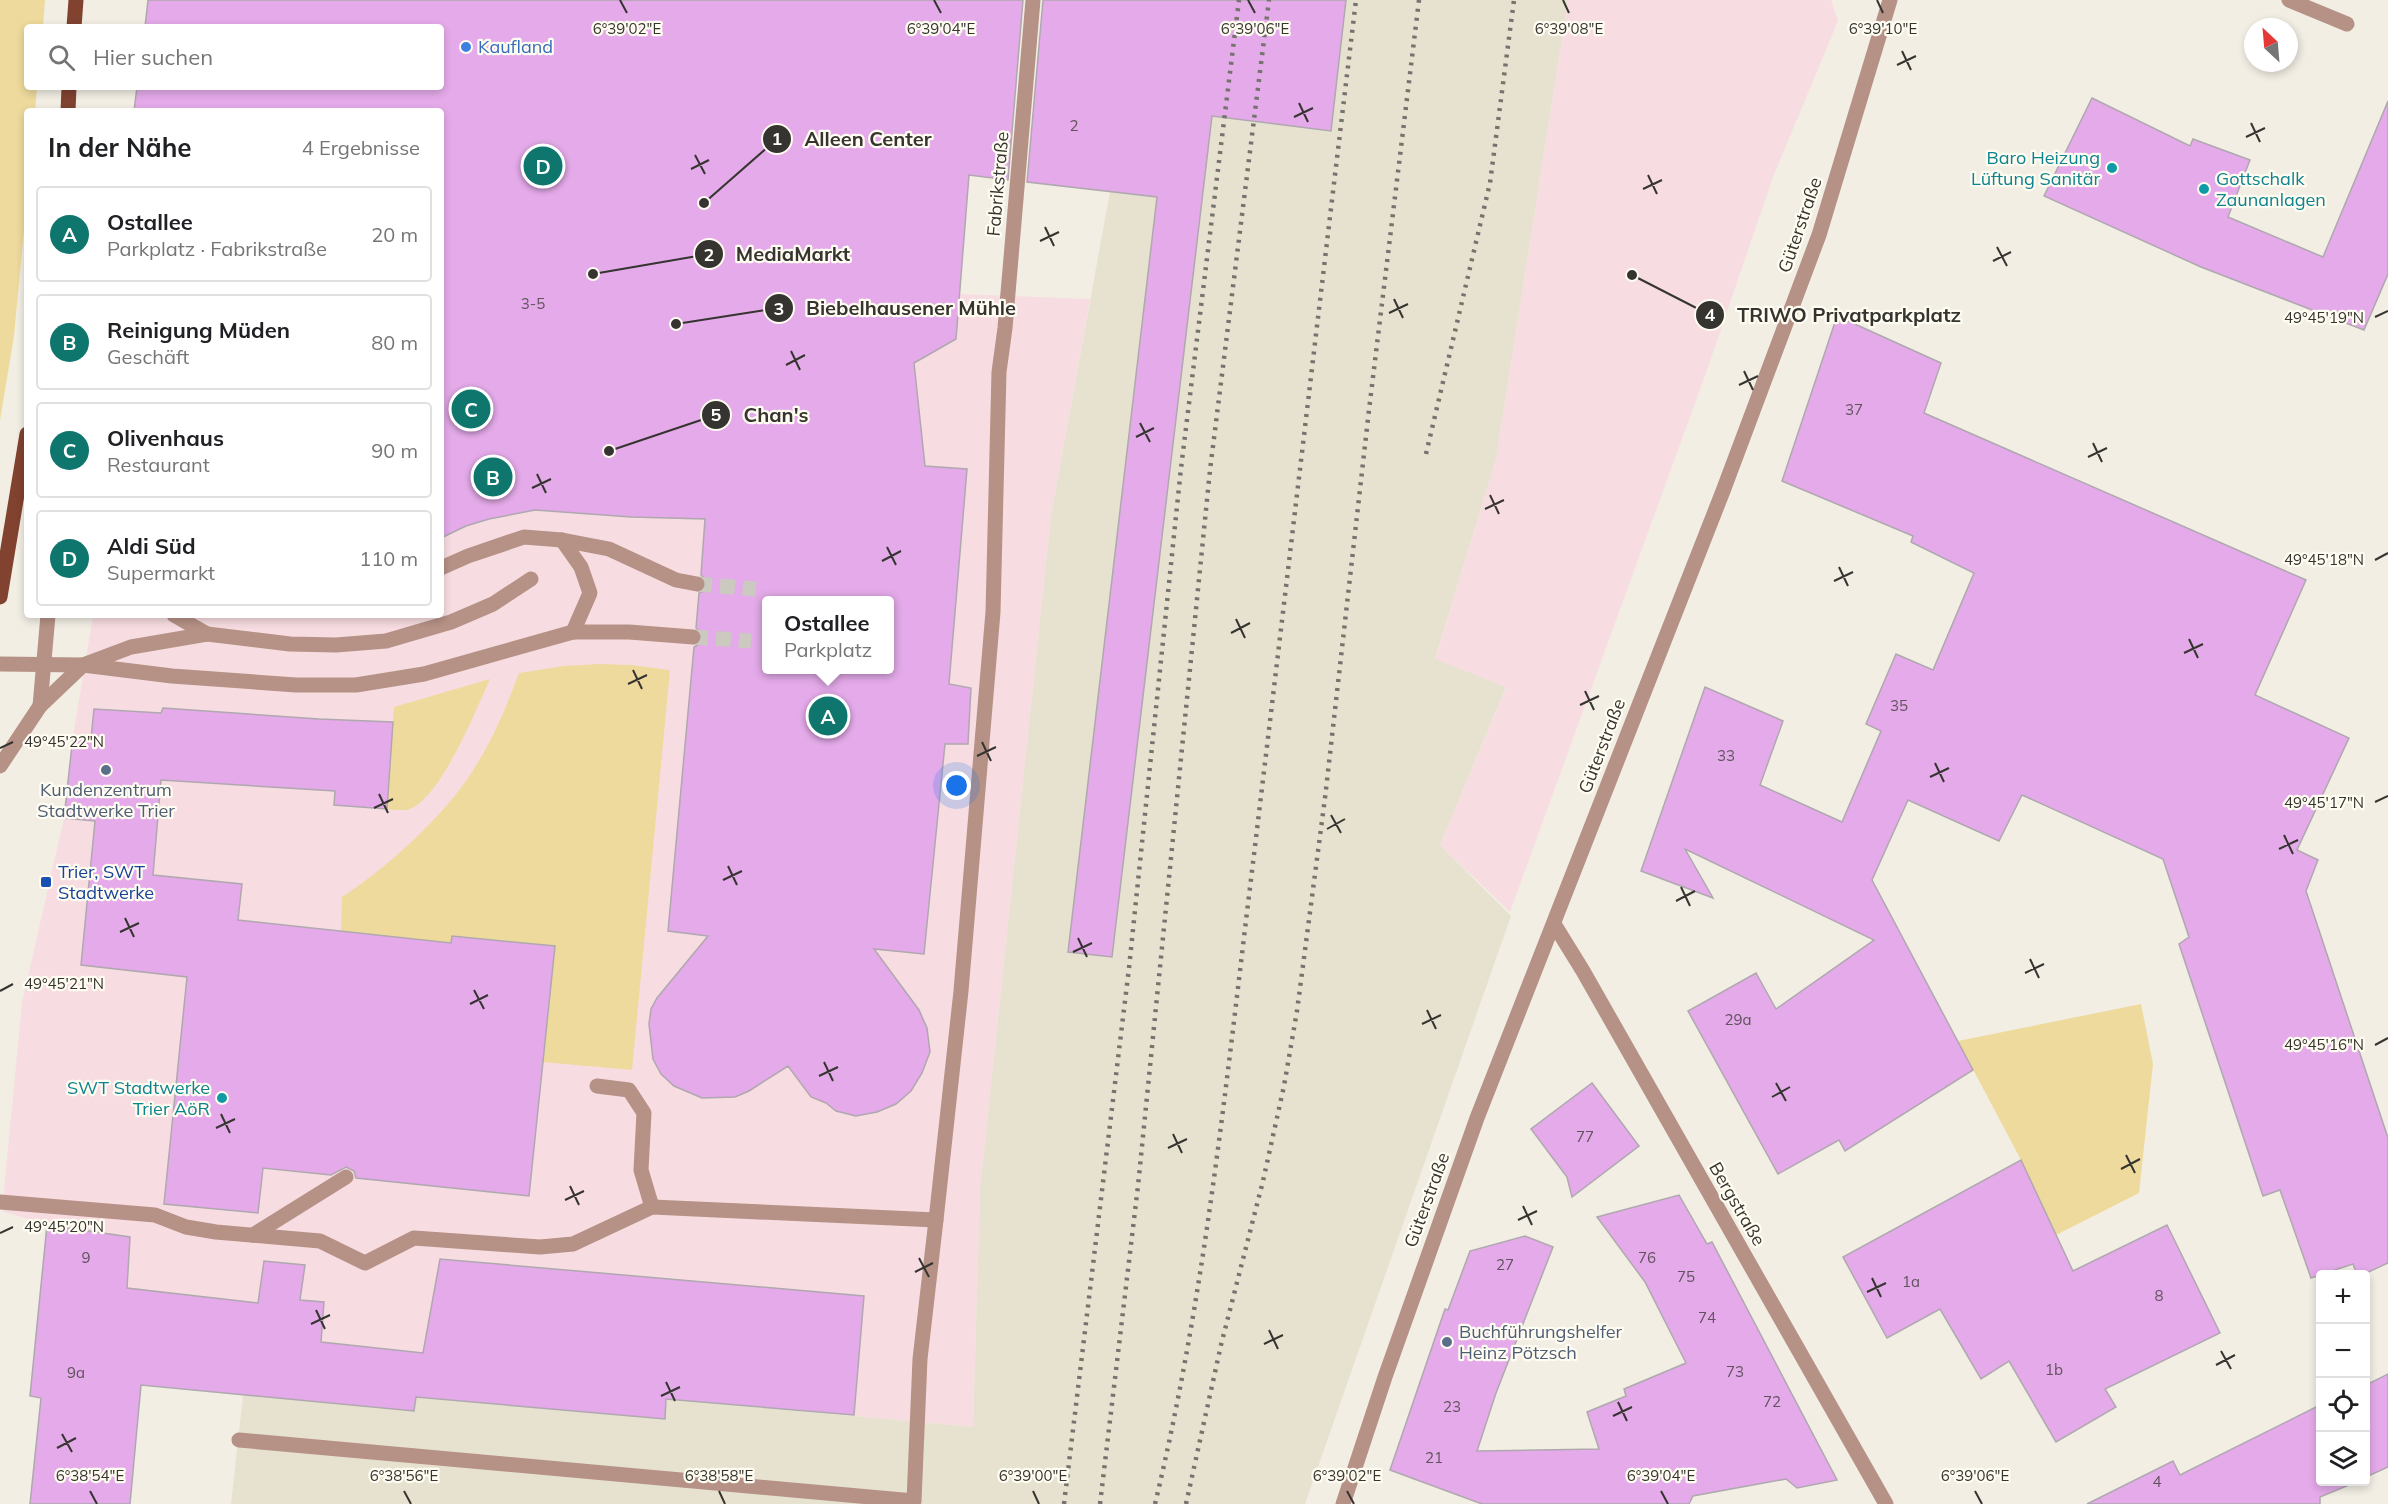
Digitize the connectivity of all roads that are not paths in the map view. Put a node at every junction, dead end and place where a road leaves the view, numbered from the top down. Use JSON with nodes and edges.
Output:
{"nodes":[{"id":1,"x":76,"y":0,"type":"edge"},
{"id":2,"x":1033,"y":0,"type":"edge"},
{"id":3,"x":1890,"y":0,"type":"edge"},
{"id":4,"x":2289,"y":0,"type":"edge"},
{"id":5,"x":74,"y":24,"type":"edge"},
{"id":6,"x":2347,"y":24,"type":"dead end"},
{"id":7,"x":69,"y":90,"type":"edge"},
{"id":8,"x":68,"y":108,"type":"edge"},
{"id":9,"x":24,"y":454,"type":"edge"},
{"id":10,"x":562,"y":540,"type":"junction"},
{"id":11,"x":444,"y":567,"type":"edge"},
{"id":12,"x":531,"y":579,"type":"dead end"},
{"id":13,"x":697,"y":584,"type":"tunnel mouth"},
{"id":14,"x":0,"y":597,"type":"edge"},
{"id":15,"x":48,"y":618,"type":"edge"},
{"id":16,"x":179,"y":618,"type":"edge"},
{"id":17,"x":573,"y":632,"type":"junction"},
{"id":18,"x":207,"y":634,"type":"junction"},
{"id":19,"x":693,"y":637,"type":"tunnel mouth"},
{"id":20,"x":0,"y":664,"type":"edge"},
{"id":21,"x":83,"y":665,"type":"junction"},
{"id":22,"x":44,"y":666,"type":"junction"},
{"id":23,"x":40,"y":706,"type":"junction"},
{"id":24,"x":0,"y":766,"type":"edge"},
{"id":25,"x":1554,"y":924,"type":"junction"},
{"id":26,"x":597,"y":1086,"type":"dead end"},
{"id":27,"x":346,"y":1177,"type":"dead end"},
{"id":28,"x":0,"y":1202,"type":"edge"},
{"id":29,"x":652,"y":1206,"type":"junction"},
{"id":30,"x":936,"y":1220,"type":"junction"},
{"id":31,"x":253,"y":1235,"type":"junction"},
{"id":32,"x":239,"y":1440,"type":"dead end"},
{"id":33,"x":1343,"y":1504,"type":"edge"},
{"id":34,"x":1886,"y":1504,"type":"edge"}],
"edges":[{"from":1,"to":5,"type":"main road"},
{"from":2,"to":30,"type":"street","name":"Fabrikstraße"},
{"from":3,"to":25,"type":"street","name":"Güterstraße"},
{"from":4,"to":6,"type":"street"},
{"from":7,"to":8,"type":"main road"},
{"from":9,"to":14,"type":"main road"},
{"from":10,"to":11,"type":"street"},
{"from":10,"to":13,"type":"street"},
{"from":10,"to":17,"type":"street"},
{"from":12,"to":18,"type":"street"},
{"from":15,"to":22,"type":"street"},
{"from":16,"to":18,"type":"street"},
{"from":17,"to":19,"type":"street"},
{"from":17,"to":21,"type":"street"},
{"from":18,"to":21,"type":"street"},
{"from":20,"to":22,"type":"street"},
{"from":21,"to":22,"type":"street"},
{"from":21,"to":23,"type":"street"},
{"from":22,"to":23,"type":"street"},
{"from":23,"to":24,"type":"street"},
{"from":25,"to":33,"type":"street","name":"Güterstraße"},
{"from":25,"to":34,"type":"street","name":"Bergstraße"},
{"from":26,"to":29,"type":"street"},
{"from":27,"to":31,"type":"street"},
{"from":28,"to":31,"type":"street"},
{"from":29,"to":30,"type":"street"},
{"from":29,"to":31,"type":"street"},
{"from":30,"to":32,"type":"street","name":"Fabrikstraße"}]}
